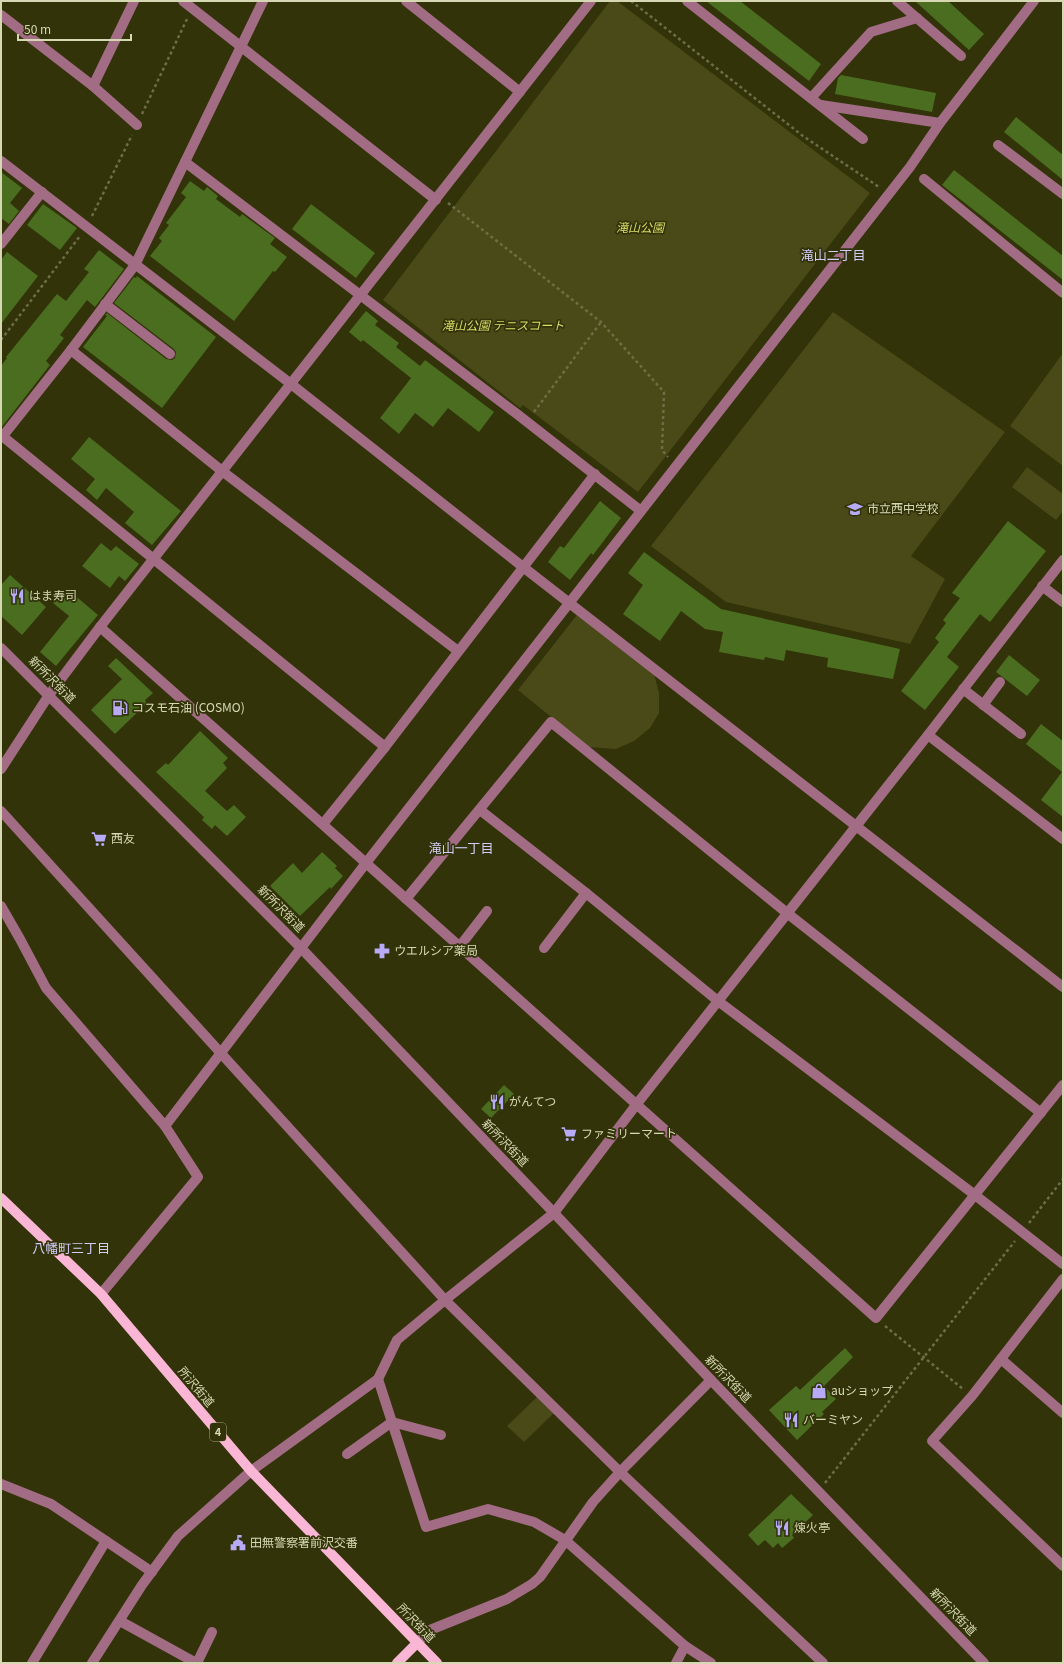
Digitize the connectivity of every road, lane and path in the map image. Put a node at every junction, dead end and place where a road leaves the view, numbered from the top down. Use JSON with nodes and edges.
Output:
{"nodes":[{"id":1,"x":134,"y":1,"type":"edge"},
{"id":2,"x":183,"y":1,"type":"edge"},
{"id":3,"x":263,"y":1,"type":"edge"},
{"id":4,"x":406,"y":1,"type":"edge"},
{"id":5,"x":591,"y":1,"type":"edge"},
{"id":6,"x":631,"y":1,"type":"edge"},
{"id":7,"x":687,"y":1,"type":"edge"},
{"id":8,"x":897,"y":1,"type":"edge"},
{"id":9,"x":1034,"y":1,"type":"edge"},
{"id":10,"x":193,"y":8,"type":"junction"},
{"id":11,"x":1,"y":15,"type":"edge"},
{"id":12,"x":917,"y":18,"type":"junction"},
{"id":13,"x":241,"y":47,"type":"junction"},
{"id":14,"x":960,"y":56,"type":"dead end"},
{"id":15,"x":93,"y":86,"type":"junction"},
{"id":16,"x":520,"y":92,"type":"junction"},
{"id":17,"x":811,"y":98,"type":"junction"},
{"id":18,"x":820,"y":104,"type":"junction"},
{"id":19,"x":940,"y":123,"type":"junction"},
{"id":20,"x":137,"y":125,"type":"junction"},
{"id":21,"x":863,"y":139,"type":"dead end"},
{"id":22,"x":998,"y":145,"type":"dead end"},
{"id":23,"x":1,"y":161,"type":"edge"},
{"id":24,"x":185,"y":162,"type":"junction"},
{"id":25,"x":924,"y":179,"type":"dead end"},
{"id":26,"x":42,"y":192,"type":"junction"},
{"id":27,"x":889,"y":194,"type":"junction"},
{"id":28,"x":1063,"y":194,"type":"edge"},
{"id":29,"x":438,"y":198,"type":"junction"},
{"id":30,"x":86,"y":227,"type":"junction"},
{"id":31,"x":1,"y":244,"type":"edge"},
{"id":32,"x":135,"y":265,"type":"junction"},
{"id":33,"x":1063,"y":293,"type":"edge"},
{"id":34,"x":361,"y":295,"type":"junction"},
{"id":35,"x":105,"y":304,"type":"junction"},
{"id":36,"x":601,"y":322,"type":"junction"},
{"id":37,"x":1,"y":340,"type":"edge"},
{"id":38,"x":71,"y":350,"type":"junction"},
{"id":39,"x":170,"y":354,"type":"dead end"},
{"id":40,"x":291,"y":384,"type":"junction"},
{"id":41,"x":527,"y":421,"type":"junction"},
{"id":42,"x":2,"y":435,"type":"edge"},
{"id":43,"x":676,"y":467,"type":"junction"},
{"id":44,"x":222,"y":471,"type":"junction"},
{"id":45,"x":595,"y":474,"type":"junction"},
{"id":46,"x":641,"y":510,"type":"junction"},
{"id":47,"x":154,"y":559,"type":"junction"},
{"id":48,"x":1063,"y":560,"type":"edge"},
{"id":49,"x":523,"y":567,"type":"junction"},
{"id":50,"x":1042,"y":586,"type":"junction"},
{"id":51,"x":569,"y":602,"type":"junction"},
{"id":52,"x":1063,"y":602,"type":"edge"},
{"id":53,"x":100,"y":627,"type":"junction"},
{"id":54,"x":1,"y":648,"type":"edge"},
{"id":55,"x":458,"y":651,"type":"junction"},
{"id":56,"x":1000,"y":682,"type":"dead end"},
{"id":57,"x":963,"y":689,"type":"junction"},
{"id":58,"x":49,"y":695,"type":"junction"},
{"id":59,"x":983,"y":705,"type":"junction"},
{"id":60,"x":1021,"y":734,"type":"dead end"},
{"id":61,"x":928,"y":735,"type":"junction"},
{"id":62,"x":385,"y":747,"type":"junction"},
{"id":63,"x":1,"y":768,"type":"edge"},
{"id":64,"x":480,"y":810,"type":"junction"},
{"id":65,"x":1,"y":811,"type":"edge"},
{"id":66,"x":323,"y":824,"type":"junction"},
{"id":67,"x":855,"y":825,"type":"junction"},
{"id":68,"x":1063,"y":839,"type":"edge"},
{"id":69,"x":366,"y":863,"type":"junction"},
{"id":70,"x":586,"y":893,"type":"junction"},
{"id":71,"x":406,"y":899,"type":"junction"},
{"id":72,"x":1,"y":906,"type":"edge"},
{"id":73,"x":487,"y":911,"type":"dead end"},
{"id":74,"x":787,"y":913,"type":"junction"},
{"id":75,"x":460,"y":946,"type":"junction"},
{"id":76,"x":301,"y":948,"type":"junction"},
{"id":77,"x":544,"y":948,"type":"dead end"},
{"id":78,"x":1063,"y":987,"type":"edge"},
{"id":79,"x":718,"y":1001,"type":"junction"},
{"id":80,"x":220,"y":1052,"type":"junction"},
{"id":81,"x":1063,"y":1085,"type":"edge"},
{"id":82,"x":636,"y":1105,"type":"junction"},
{"id":83,"x":1041,"y":1113,"type":"junction"},
{"id":84,"x":165,"y":1126,"type":"junction"},
{"id":85,"x":1063,"y":1179,"type":"edge"},
{"id":86,"x":975,"y":1195,"type":"junction"},
{"id":87,"x":1,"y":1198,"type":"edge"},
{"id":88,"x":554,"y":1213,"type":"junction"},
{"id":89,"x":1022,"y":1232,"type":"junction"},
{"id":90,"x":1063,"y":1264,"type":"edge"},
{"id":91,"x":1063,"y":1279,"type":"edge"},
{"id":92,"x":101,"y":1294,"type":"junction"},
{"id":93,"x":445,"y":1300,"type":"junction"},
{"id":94,"x":876,"y":1318,"type":"junction"},
{"id":95,"x":924,"y":1357,"type":"junction"},
{"id":96,"x":1001,"y":1359,"type":"junction"},
{"id":97,"x":378,"y":1379,"type":"junction"},
{"id":98,"x":711,"y":1380,"type":"junction"},
{"id":99,"x":972,"y":1396,"type":"junction"},
{"id":100,"x":1063,"y":1413,"type":"edge"},
{"id":101,"x":392,"y":1422,"type":"junction"},
{"id":102,"x":441,"y":1435,"type":"dead end"},
{"id":103,"x":347,"y":1454,"type":"dead end"},
{"id":104,"x":251,"y":1471,"type":"junction"},
{"id":105,"x":620,"y":1472,"type":"junction"},
{"id":106,"x":1,"y":1484,"type":"edge"},
{"id":107,"x":819,"y":1491,"type":"junction"},
{"id":108,"x":565,"y":1540,"type":"junction"},
{"id":109,"x":106,"y":1541,"type":"junction"},
{"id":110,"x":1063,"y":1566,"type":"edge"},
{"id":111,"x":152,"y":1572,"type":"junction"},
{"id":112,"x":120,"y":1621,"type":"junction"},
{"id":113,"x":212,"y":1632,"type":"dead end"},
{"id":114,"x":417,"y":1643,"type":"junction"},
{"id":115,"x":685,"y":1646,"type":"junction"},
{"id":116,"x":32,"y":1663,"type":"edge"},
{"id":117,"x":92,"y":1663,"type":"edge"},
{"id":118,"x":196,"y":1663,"type":"edge"},
{"id":119,"x":397,"y":1663,"type":"edge"},
{"id":120,"x":437,"y":1663,"type":"edge"},
{"id":121,"x":676,"y":1663,"type":"edge"},
{"id":122,"x":711,"y":1663,"type":"edge"},
{"id":123,"x":823,"y":1663,"type":"edge"},
{"id":124,"x":984,"y":1663,"type":"edge"}],
"edges":[{"from":1,"to":15,"type":"street"},
{"from":2,"to":10,"type":"street"},
{"from":3,"to":13,"type":"street"},
{"from":4,"to":16,"type":"street"},
{"from":5,"to":16,"type":"street"},
{"from":6,"to":27,"type":"path"},
{"from":7,"to":17,"type":"street"},
{"from":8,"to":12,"type":"street"},
{"from":9,"to":19,"type":"street"},
{"from":10,"to":13,"type":"street"},
{"from":10,"to":20,"type":"path"},
{"from":11,"to":15,"type":"street"},
{"from":12,"to":14,"type":"street"},
{"from":12,"to":17,"type":"street"},
{"from":13,"to":24,"type":"street"},
{"from":13,"to":29,"type":"street"},
{"from":15,"to":20,"type":"street"},
{"from":16,"to":29,"type":"street"},
{"from":17,"to":18,"type":"street"},
{"from":18,"to":19,"type":"street"},
{"from":18,"to":21,"type":"street"},
{"from":19,"to":27,"type":"street"},
{"from":20,"to":30,"type":"path"},
{"from":22,"to":28,"type":"street"},
{"from":23,"to":26,"type":"street"},
{"from":24,"to":32,"type":"street"},
{"from":24,"to":34,"type":"street"},
{"from":25,"to":33,"type":"street"},
{"from":26,"to":30,"type":"street"},
{"from":26,"to":31,"type":"street"},
{"from":27,"to":43,"type":"street"},
{"from":29,"to":34,"type":"street"},
{"from":29,"to":36,"type":"path"},
{"from":30,"to":32,"type":"street"},
{"from":30,"to":37,"type":"path"},
{"from":32,"to":35,"type":"street"},
{"from":32,"to":40,"type":"street"},
{"from":34,"to":40,"type":"street"},
{"from":34,"to":41,"type":"street"},
{"from":35,"to":38,"type":"street"},
{"from":35,"to":39,"type":"street"},
{"from":36,"to":41,"type":"path"},
{"from":36,"to":43,"type":"path"},
{"from":38,"to":42,"type":"street"},
{"from":38,"to":44,"type":"street"},
{"from":40,"to":44,"type":"street"},
{"from":40,"to":49,"type":"street"},
{"from":41,"to":45,"type":"street"},
{"from":42,"to":47,"type":"street"},
{"from":43,"to":46,"type":"street"},
{"from":44,"to":47,"type":"street"},
{"from":44,"to":55,"type":"street"},
{"from":45,"to":46,"type":"street"},
{"from":45,"to":49,"type":"street"},
{"from":46,"to":51,"type":"street"},
{"from":47,"to":53,"type":"street"},
{"from":47,"to":62,"type":"street"},
{"from":48,"to":50,"type":"street"},
{"from":49,"to":51,"type":"street"},
{"from":49,"to":55,"type":"street"},
{"from":50,"to":52,"type":"street"},
{"from":50,"to":57,"type":"street"},
{"from":51,"to":67,"type":"street"},
{"from":51,"to":69,"type":"street"},
{"from":53,"to":58,"type":"street"},
{"from":53,"to":66,"type":"street"},
{"from":54,"to":58,"type":"street","name":"新所沢街道"},
{"from":55,"to":62,"type":"street"},
{"from":56,"to":59,"type":"street"},
{"from":57,"to":59,"type":"street"},
{"from":57,"to":61,"type":"street"},
{"from":58,"to":63,"type":"street"},
{"from":58,"to":76,"type":"street","name":"新所沢街道"},
{"from":59,"to":60,"type":"street"},
{"from":61,"to":67,"type":"street"},
{"from":61,"to":68,"type":"street"},
{"from":62,"to":66,"type":"street"},
{"from":64,"to":70,"type":"street"},
{"from":64,"to":71,"type":"street"},
{"from":64,"to":74,"type":"street"},
{"from":65,"to":80,"type":"street"},
{"from":66,"to":69,"type":"street"},
{"from":67,"to":74,"type":"street"},
{"from":67,"to":78,"type":"street"},
{"from":69,"to":71,"type":"street"},
{"from":69,"to":76,"type":"street"},
{"from":70,"to":77,"type":"street"},
{"from":70,"to":79,"type":"street"},
{"from":71,"to":75,"type":"street"},
{"from":72,"to":84,"type":"street"},
{"from":73,"to":75,"type":"street"},
{"from":74,"to":79,"type":"street"},
{"from":74,"to":83,"type":"street"},
{"from":75,"to":82,"type":"street"},
{"from":76,"to":80,"type":"street"},
{"from":76,"to":88,"type":"street","name":"新所沢街道"},
{"from":79,"to":82,"type":"street"},
{"from":79,"to":86,"type":"street"},
{"from":80,"to":84,"type":"street"},
{"from":80,"to":93,"type":"street"},
{"from":81,"to":83,"type":"street"},
{"from":82,"to":88,"type":"street"},
{"from":82,"to":94,"type":"street"},
{"from":83,"to":86,"type":"street"},
{"from":84,"to":92,"type":"street"},
{"from":85,"to":89,"type":"path"},
{"from":86,"to":89,"type":"street"},
{"from":86,"to":94,"type":"street"},
{"from":87,"to":92,"type":"main road","name":"所沢街道","number":"4"},
{"from":88,"to":93,"type":"street"},
{"from":88,"to":98,"type":"street","name":"新所沢街道"},
{"from":89,"to":90,"type":"street"},
{"from":89,"to":95,"type":"path"},
{"from":91,"to":96,"type":"street"},
{"from":92,"to":104,"type":"main road","name":"所沢街道","number":"4"},
{"from":93,"to":97,"type":"street"},
{"from":93,"to":105,"type":"street"},
{"from":94,"to":95,"type":"path"},
{"from":95,"to":99,"type":"path"},
{"from":95,"to":107,"type":"path"},
{"from":96,"to":99,"type":"street"},
{"from":96,"to":100,"type":"street"},
{"from":97,"to":101,"type":"street"},
{"from":97,"to":104,"type":"street"},
{"from":98,"to":105,"type":"street"},
{"from":98,"to":107,"type":"street","name":"新所沢街道"},
{"from":99,"to":110,"type":"street"},
{"from":101,"to":102,"type":"street"},
{"from":101,"to":103,"type":"street"},
{"from":101,"to":108,"type":"street"},
{"from":104,"to":111,"type":"street"},
{"from":104,"to":114,"type":"main road","name":"所沢街道","number":"4"},
{"from":105,"to":108,"type":"street"},
{"from":105,"to":123,"type":"street"},
{"from":106,"to":109,"type":"street"},
{"from":107,"to":124,"type":"street","name":"新所沢街道"},
{"from":108,"to":114,"type":"street"},
{"from":108,"to":115,"type":"street"},
{"from":109,"to":111,"type":"street"},
{"from":109,"to":116,"type":"street"},
{"from":111,"to":112,"type":"street"},
{"from":112,"to":117,"type":"street"},
{"from":112,"to":118,"type":"street"},
{"from":113,"to":118,"type":"street"},
{"from":114,"to":119,"type":"main road"},
{"from":114,"to":120,"type":"main road","name":"所沢街道","number":"4"},
{"from":115,"to":121,"type":"street"},
{"from":115,"to":122,"type":"street"}]}
